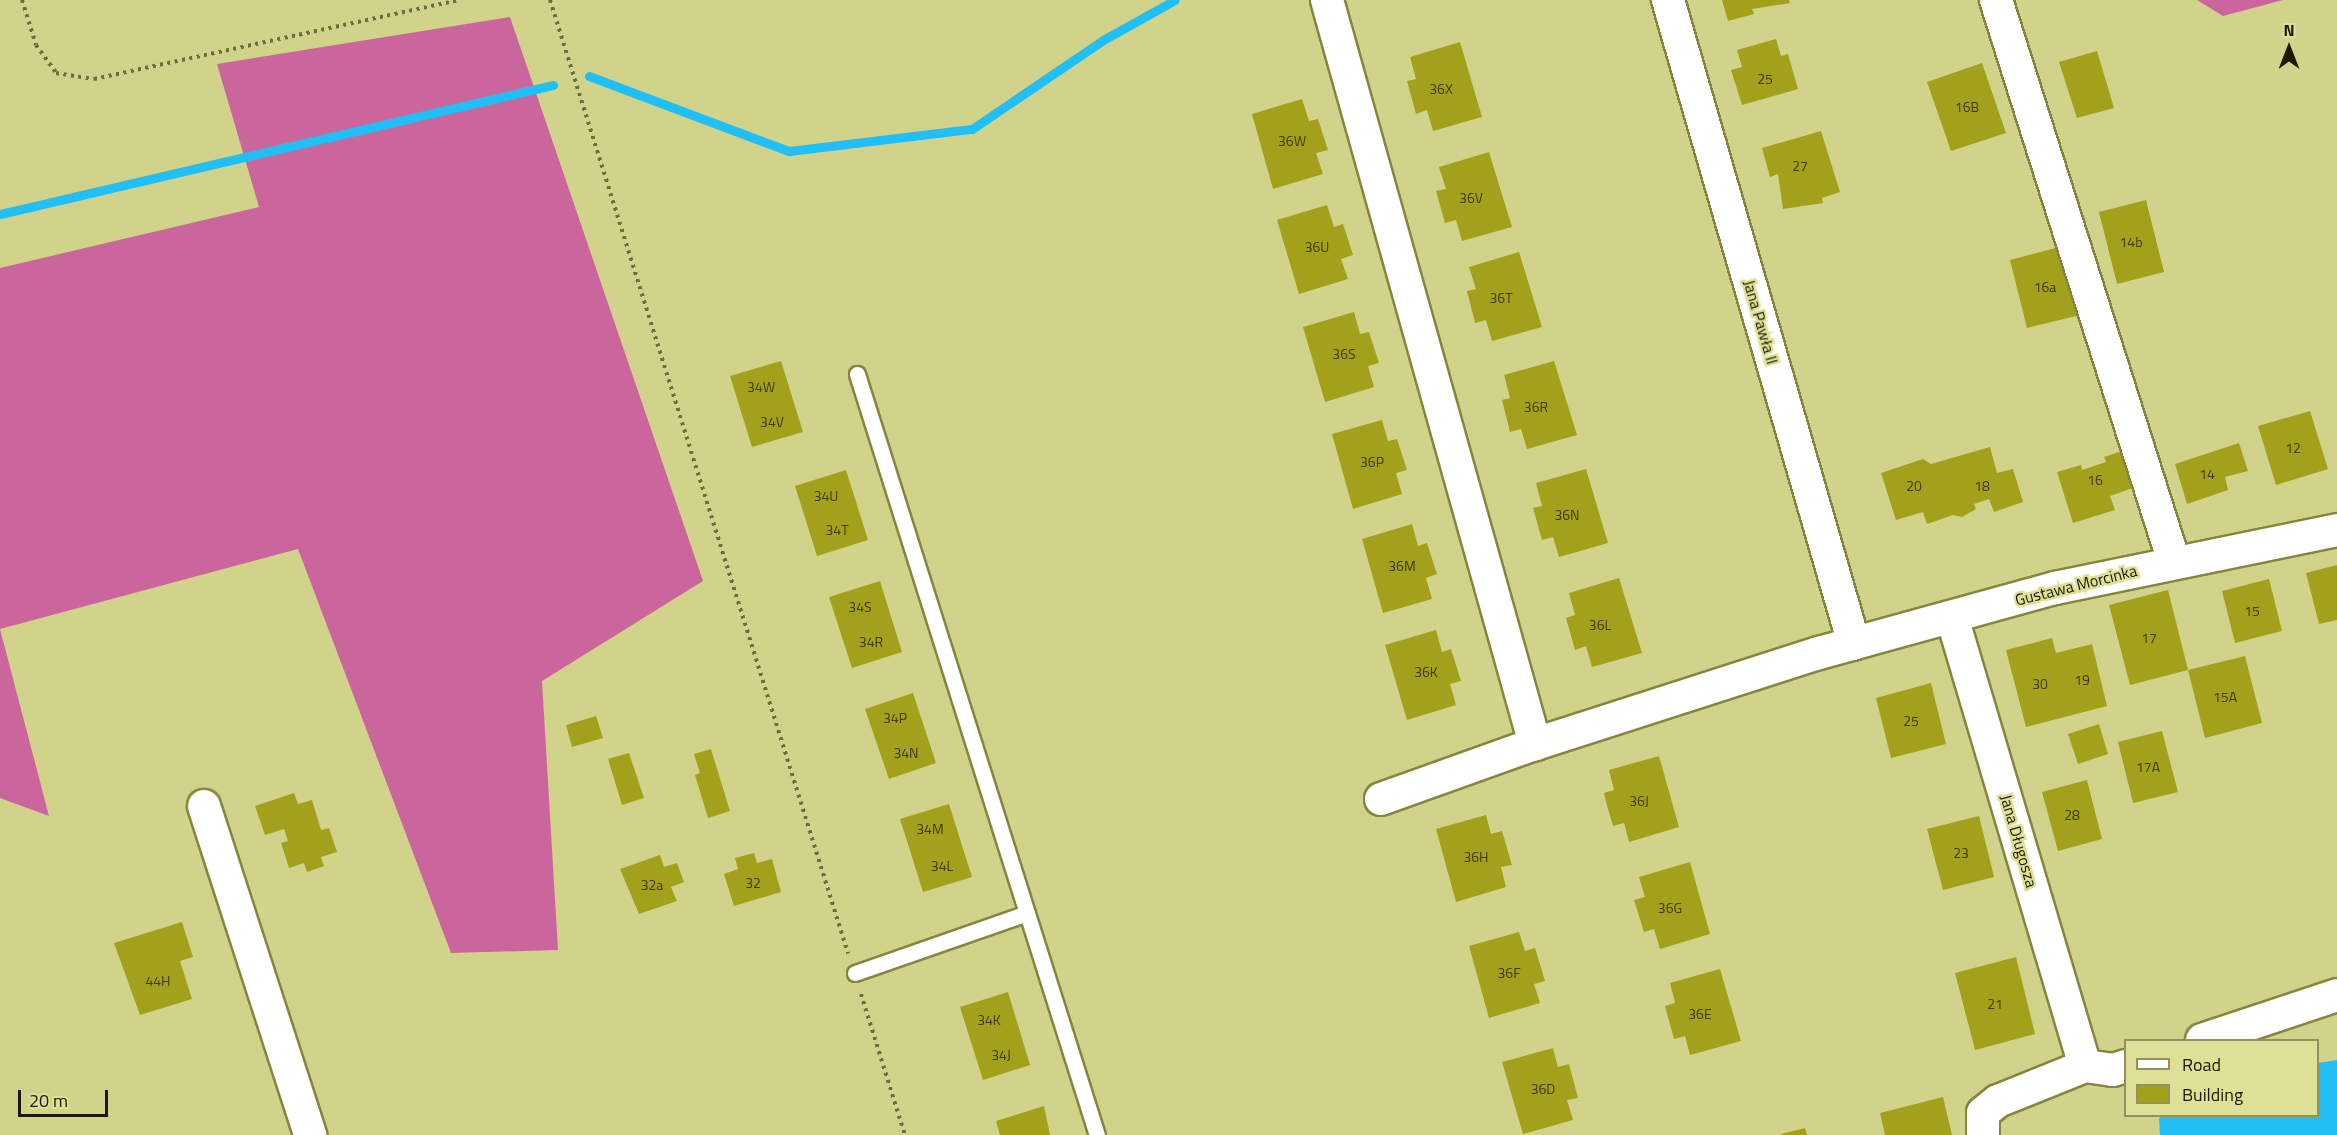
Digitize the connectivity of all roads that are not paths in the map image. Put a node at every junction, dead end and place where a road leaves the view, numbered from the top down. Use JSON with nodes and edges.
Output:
{"nodes":[{"id":1,"x":1327,"y":0,"type":"edge"},
{"id":2,"x":1668,"y":0,"type":"edge"},
{"id":3,"x":1996,"y":0,"type":"edge"},
{"id":4,"x":857,"y":374,"type":"dead end"},
{"id":5,"x":2337,"y":530,"type":"edge"},
{"id":6,"x":2174,"y":562,"type":"junction"},
{"id":7,"x":1952,"y":617,"type":"junction"},
{"id":8,"x":1854,"y":644,"type":"junction"},
{"id":9,"x":1535,"y":744,"type":"junction"},
{"id":10,"x":1381,"y":799,"type":"dead end"},
{"id":11,"x":204,"y":806,"type":"dead end"},
{"id":12,"x":1027,"y":913,"type":"junction"},
{"id":13,"x":855,"y":973,"type":"road end"},
{"id":14,"x":2337,"y":995,"type":"edge"},
{"id":15,"x":2208,"y":1039,"type":"edge"},
{"id":16,"x":2085,"y":1066,"type":"junction"},
{"id":17,"x":2124,"y":1067,"type":"edge"},
{"id":18,"x":310,"y":1135,"type":"edge"},
{"id":19,"x":1097,"y":1135,"type":"edge"},
{"id":20,"x":1983,"y":1135,"type":"edge"}],
"edges":[{"from":1,"to":9,"type":"street"},
{"from":2,"to":8,"type":"street","name":"Jana Pawła II"},
{"from":3,"to":6,"type":"street"},
{"from":4,"to":12,"type":"lane"},
{"from":5,"to":6,"type":"street","name":"Gustawa Morcinka"},
{"from":6,"to":7,"type":"street","name":"Gustawa Morcinka"},
{"from":7,"to":8,"type":"street","name":"Gustawa Morcinka"},
{"from":7,"to":16,"type":"street","name":"Jana Długosza"},
{"from":8,"to":9,"type":"street","name":"Gustawa Morcinka"},
{"from":9,"to":10,"type":"street","name":"Gustawa Morcinka"},
{"from":11,"to":18,"type":"street"},
{"from":12,"to":13,"type":"lane"},
{"from":12,"to":19,"type":"lane"},
{"from":14,"to":15,"type":"street"},
{"from":16,"to":17,"type":"street"},
{"from":16,"to":20,"type":"street"}]}
